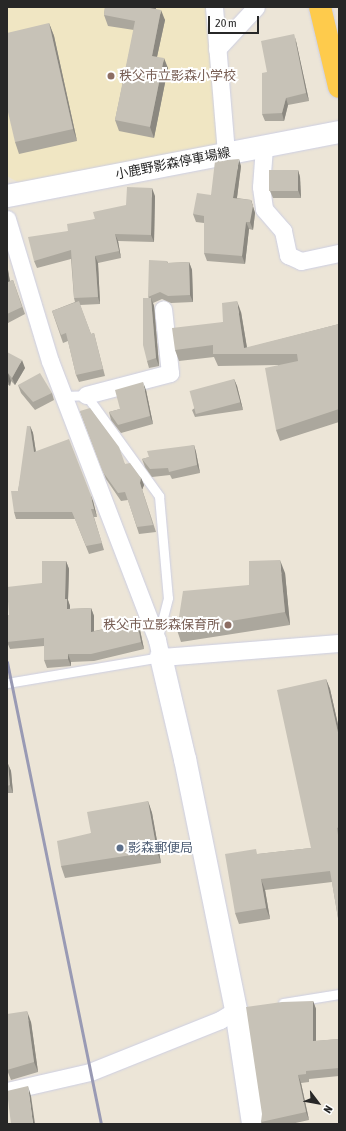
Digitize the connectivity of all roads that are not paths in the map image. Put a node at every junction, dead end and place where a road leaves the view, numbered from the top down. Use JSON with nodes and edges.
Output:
{"nodes":[{"id":1,"x":214,"y":7,"type":"edge"},
{"id":2,"x":256,"y":7,"type":"edge"},
{"id":3,"x":320,"y":7,"type":"edge"},
{"id":4,"x":217,"y":49,"type":"junction"},
{"id":5,"x":339,"y":87,"type":"edge"},
{"id":6,"x":339,"y":132,"type":"edge"},
{"id":7,"x":264,"y":147,"type":"junction"},
{"id":8,"x":226,"y":154,"type":"junction"},
{"id":9,"x":7,"y":196,"type":"edge"},
{"id":10,"x":7,"y":219,"type":"edge"},
{"id":11,"x":339,"y":253,"type":"edge"},
{"id":12,"x":163,"y":309,"type":"dead end"},
{"id":13,"x":86,"y":395,"type":"junction"},
{"id":14,"x":63,"y":396,"type":"junction"},
{"id":15,"x":339,"y":643,"type":"edge"},
{"id":16,"x":159,"y":649,"type":"junction"},
{"id":17,"x":7,"y":683,"type":"edge"},
{"id":18,"x":339,"y":994,"type":"edge"},
{"id":19,"x":274,"y":1005,"type":"edge"},
{"id":20,"x":240,"y":1010,"type":"junction"},
{"id":21,"x":7,"y":1091,"type":"edge"},
{"id":22,"x":253,"y":1124,"type":"edge"}],
"edges":[{"from":1,"to":4,"type":"street"},
{"from":2,"to":4,"type":"street"},
{"from":3,"to":5,"type":"highway"},
{"from":4,"to":8,"type":"street"},
{"from":6,"to":7,"type":"street","name":"小鹿野影森停車場線"},
{"from":7,"to":8,"type":"street","name":"小鹿野影森停車場線"},
{"from":7,"to":11,"type":"street"},
{"from":8,"to":9,"type":"street","name":"小鹿野影森停車場線"},
{"from":10,"to":14,"type":"street"},
{"from":12,"to":13,"type":"street"},
{"from":13,"to":14,"type":"lane"},
{"from":13,"to":16,"type":"lane"},
{"from":14,"to":16,"type":"street"},
{"from":15,"to":16,"type":"street"},
{"from":16,"to":17,"type":"lane"},
{"from":16,"to":20,"type":"street"},
{"from":18,"to":19,"type":"lane"},
{"from":20,"to":21,"type":"street"},
{"from":20,"to":22,"type":"street"}]}
